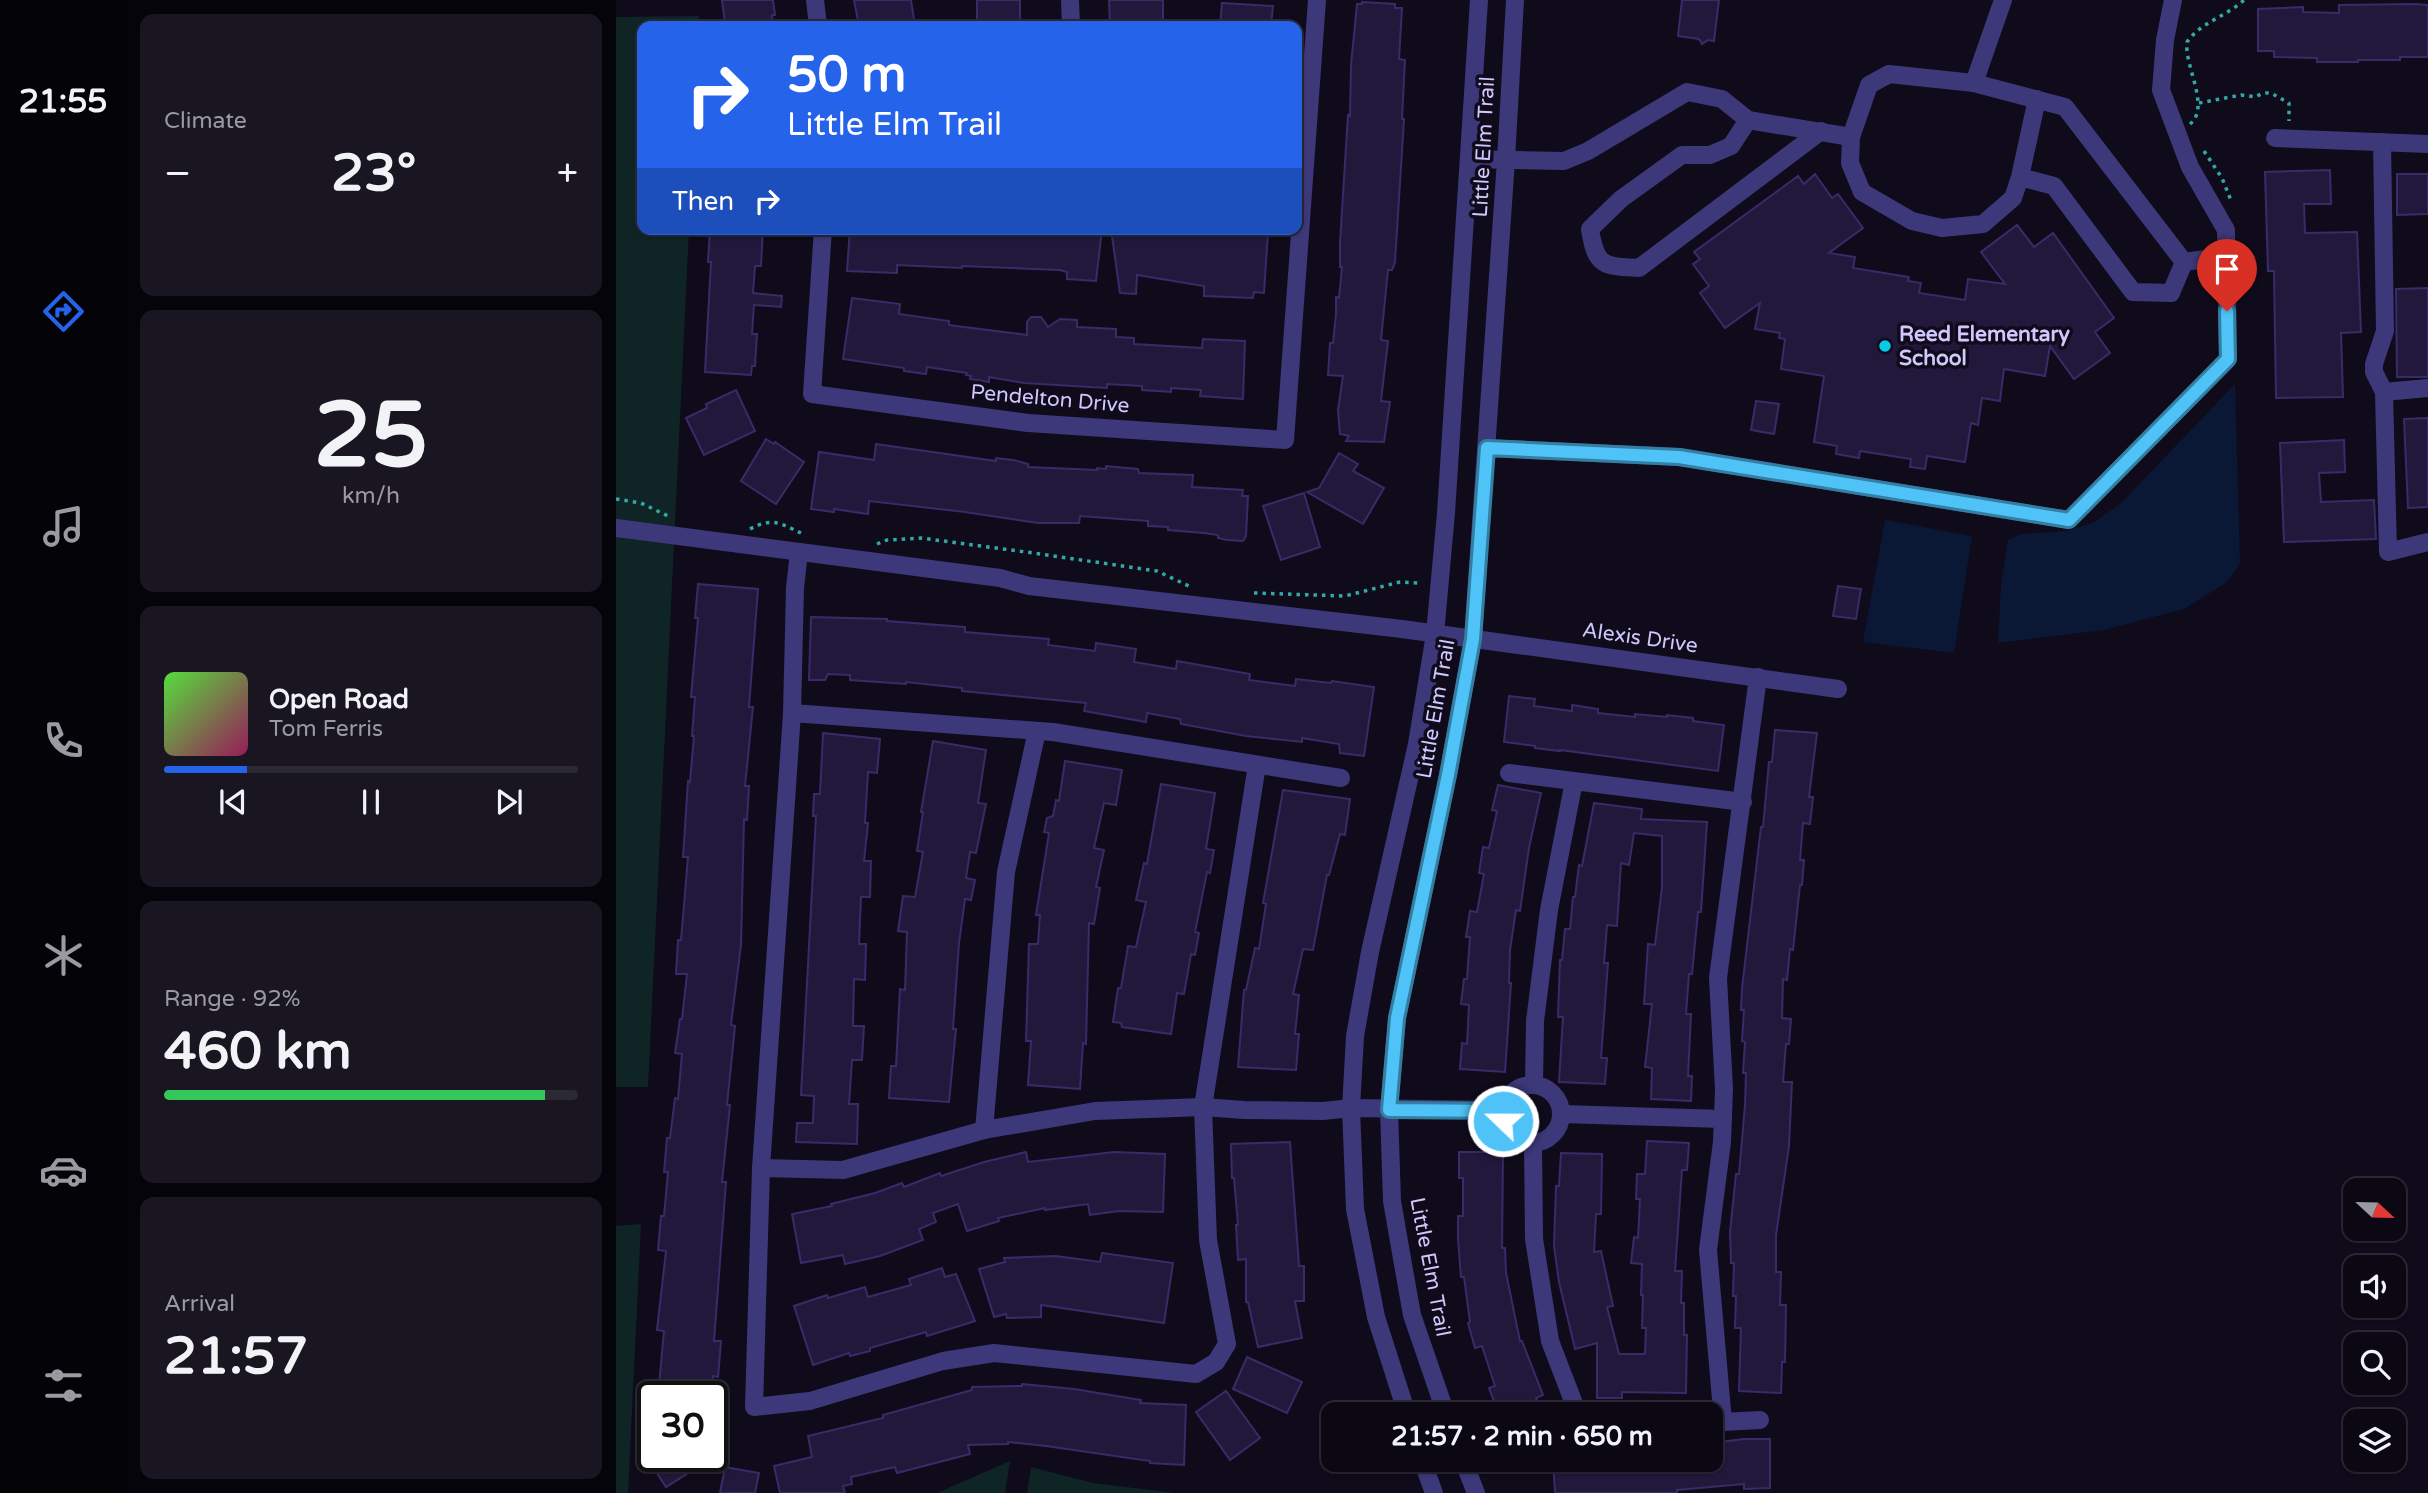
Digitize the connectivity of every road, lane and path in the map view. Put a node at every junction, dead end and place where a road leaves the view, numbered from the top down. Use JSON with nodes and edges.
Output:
{"nodes":[{"id":1,"x":815,"y":0,"type":"edge"},
{"id":2,"x":1070,"y":0,"type":"edge"},
{"id":3,"x":1317,"y":0,"type":"edge"},
{"id":4,"x":1479,"y":0,"type":"edge"},
{"id":5,"x":1515,"y":0,"type":"edge"},
{"id":6,"x":2003,"y":0,"type":"edge"},
{"id":7,"x":2173,"y":0,"type":"edge"},
{"id":8,"x":2244,"y":0,"type":"edge"},
{"id":9,"x":817,"y":21,"type":"edge"},
{"id":10,"x":1071,"y":21,"type":"edge"},
{"id":11,"x":1974,"y":83,"type":"junction"},
{"id":12,"x":2037,"y":99,"type":"junction"},
{"id":13,"x":2199,"y":103,"type":"junction"},
{"id":14,"x":1748,"y":120,"type":"junction"},
{"id":15,"x":1821,"y":131,"type":"junction"},
{"id":16,"x":2193,"y":134,"type":"dead end"},
{"id":17,"x":1851,"y":136,"type":"junction"},
{"id":18,"x":2281,"y":139,"type":"joint"},
{"id":19,"x":2197,"y":142,"type":"dead end"},
{"id":20,"x":2382,"y":142,"type":"junction"},
{"id":21,"x":2428,"y":144,"type":"edge"},
{"id":22,"x":1469,"y":159,"type":"junction"},
{"id":23,"x":1507,"y":160,"type":"junction"},
{"id":24,"x":2020,"y":177,"type":"junction"},
{"id":25,"x":1302,"y":182,"type":"edge"},
{"id":26,"x":2233,"y":207,"type":"dead end"},
{"id":27,"x":823,"y":235,"type":"edge"},
{"id":28,"x":1298,"y":235,"type":"edge"},
{"id":29,"x":2227,"y":256,"type":"junction"},
{"id":30,"x":2184,"y":262,"type":"junction"},
{"id":31,"x":2428,"y":388,"type":"edge"},
{"id":32,"x":2384,"y":392,"type":"junction"},
{"id":33,"x":1487,"y":448,"type":"junction"},
{"id":34,"x":616,"y":499,"type":"edge"},
{"id":35,"x":681,"y":520,"type":"dead end"},
{"id":36,"x":616,"y":528,"type":"edge"},
{"id":37,"x":749,"y":529,"type":"dead end"},
{"id":38,"x":2428,"y":542,"type":"edge"},
{"id":39,"x":803,"y":544,"type":"junction"},
{"id":40,"x":870,"y":545,"type":"dead end"},
{"id":41,"x":1418,"y":583,"type":"dead end"},
{"id":42,"x":1196,"y":589,"type":"dead end"},
{"id":43,"x":1241,"y":592,"type":"dead end"},
{"id":44,"x":1435,"y":634,"type":"junction"},
{"id":45,"x":1473,"y":639,"type":"junction"},
{"id":46,"x":1758,"y":677,"type":"junction"},
{"id":47,"x":1838,"y":689,"type":"dead end"},
{"id":48,"x":792,"y":713,"type":"junction"},
{"id":49,"x":1037,"y":731,"type":"junction"},
{"id":50,"x":1257,"y":765,"type":"junction"},
{"id":51,"x":1509,"y":773,"type":"dead end"},
{"id":52,"x":1341,"y":778,"type":"dead end"},
{"id":53,"x":1574,"y":781,"type":"junction"},
{"id":54,"x":1743,"y":802,"type":"junction"},
{"id":55,"x":1534,"y":1084,"type":"junction"},
{"id":56,"x":1203,"y":1107,"type":"junction"},
{"id":57,"x":1351,"y":1108,"type":"junction"},
{"id":58,"x":1389,"y":1110,"type":"junction"},
{"id":59,"x":1502,"y":1111,"type":"junction"},
{"id":60,"x":1562,"y":1114,"type":"junction"},
{"id":61,"x":1723,"y":1119,"type":"junction"},
{"id":62,"x":984,"y":1130,"type":"junction"},
{"id":63,"x":1533,"y":1144,"type":"junction"},
{"id":64,"x":761,"y":1168,"type":"junction"},
{"id":65,"x":1403,"y":1402,"type":"edge"},
{"id":66,"x":1442,"y":1402,"type":"edge"},
{"id":67,"x":1573,"y":1402,"type":"edge"},
{"id":68,"x":1716,"y":1402,"type":"edge"},
{"id":69,"x":1760,"y":1420,"type":"dead end"},
{"id":70,"x":1723,"y":1423,"type":"edge"},
{"id":71,"x":1426,"y":1472,"type":"edge"},
{"id":72,"x":1468,"y":1472,"type":"edge"},
{"id":73,"x":1434,"y":1493,"type":"edge"},
{"id":74,"x":1476,"y":1493,"type":"edge"}],
"edges":[{"from":1,"to":9,"type":"street"},
{"from":2,"to":10,"type":"street"},
{"from":3,"to":25,"type":"street"},
{"from":4,"to":22,"type":"street","name":"Little Elm Trail"},
{"from":5,"to":23,"type":"street","name":"Little Elm Trail"},
{"from":6,"to":11,"type":"street"},
{"from":7,"to":29,"type":"street"},
{"from":8,"to":13,"type":"path"},
{"from":11,"to":12,"type":"street"},
{"from":11,"to":17,"type":"street"},
{"from":12,"to":24,"type":"street"},
{"from":12,"to":30,"type":"street"},
{"from":13,"to":16,"type":"path"},
{"from":13,"to":18,"type":"path"},
{"from":14,"to":15,"type":"street"},
{"from":14,"to":15,"type":"street"},
{"from":14,"to":23,"type":"street"},
{"from":15,"to":17,"type":"street"},
{"from":17,"to":24,"type":"street"},
{"from":18,"to":20,"type":"street"},
{"from":19,"to":26,"type":"path"},
{"from":20,"to":21,"type":"street"},
{"from":20,"to":32,"type":"street"},
{"from":22,"to":23,"type":"street"},
{"from":22,"to":44,"type":"street","name":"Little Elm Trail"},
{"from":23,"to":33,"type":"street","name":"Little Elm Trail"},
{"from":24,"to":30,"type":"street"},
{"from":27,"to":28,"type":"street","name":"Pendelton Drive"},
{"from":29,"to":30,"type":"street"},
{"from":29,"to":33,"type":"street"},
{"from":31,"to":32,"type":"street"},
{"from":32,"to":38,"type":"street"},
{"from":33,"to":45,"type":"street","name":"Little Elm Trail"},
{"from":34,"to":35,"type":"path"},
{"from":36,"to":39,"type":"street","name":"Alexis Drive"},
{"from":37,"to":39,"type":"path"},
{"from":39,"to":44,"type":"street","name":"Alexis Drive"},
{"from":39,"to":48,"type":"street"},
{"from":40,"to":42,"type":"path"},
{"from":41,"to":43,"type":"path"},
{"from":44,"to":45,"type":"street","name":"Alexis Drive"},
{"from":44,"to":57,"type":"street","name":"Little Elm Trail"},
{"from":45,"to":46,"type":"street","name":"Alexis Drive"},
{"from":45,"to":58,"type":"street","name":"Little Elm Trail"},
{"from":46,"to":47,"type":"street","name":"Alexis Drive"},
{"from":46,"to":54,"type":"street"},
{"from":48,"to":49,"type":"street"},
{"from":48,"to":64,"type":"street"},
{"from":49,"to":50,"type":"street"},
{"from":49,"to":62,"type":"street"},
{"from":50,"to":52,"type":"street"},
{"from":50,"to":56,"type":"street"},
{"from":51,"to":53,"type":"street"},
{"from":53,"to":54,"type":"street"},
{"from":53,"to":55,"type":"street"},
{"from":54,"to":61,"type":"street"},
{"from":55,"to":59,"type":"street"},
{"from":55,"to":60,"type":"street"},
{"from":56,"to":57,"type":"street"},
{"from":56,"to":62,"type":"street"},
{"from":56,"to":64,"type":"street"},
{"from":57,"to":58,"type":"street"},
{"from":57,"to":65,"type":"street","name":"Little Elm Trail"},
{"from":58,"to":59,"type":"street"},
{"from":58,"to":66,"type":"street","name":"Little Elm Trail"},
{"from":59,"to":63,"type":"street"},
{"from":60,"to":61,"type":"street"},
{"from":60,"to":63,"type":"street"},
{"from":61,"to":68,"type":"street"},
{"from":62,"to":64,"type":"street"},
{"from":63,"to":67,"type":"street"},
{"from":69,"to":70,"type":"street"},
{"from":71,"to":73,"type":"street"},
{"from":72,"to":74,"type":"street"}]}
